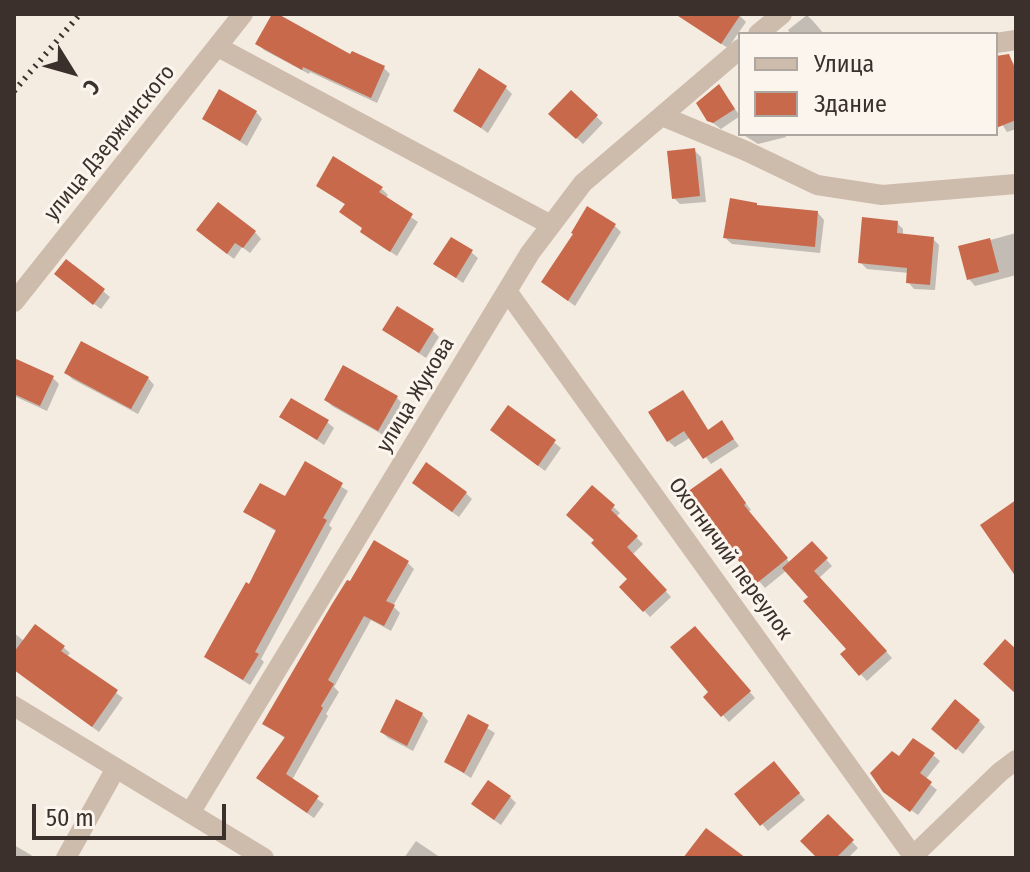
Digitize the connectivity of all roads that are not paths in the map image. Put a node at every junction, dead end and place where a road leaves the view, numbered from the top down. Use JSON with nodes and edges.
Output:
{"nodes":[{"id":1,"x":243,"y":14,"type":"edge"},
{"id":2,"x":782,"y":14,"type":"edge"},
{"id":3,"x":760,"y":32,"type":"edge"},
{"id":4,"x":218,"y":47,"type":"junction"},
{"id":5,"x":738,"y":51,"type":"edge"},
{"id":6,"x":662,"y":116,"type":"junction"},
{"id":7,"x":1016,"y":184,"type":"edge"},
{"id":8,"x":551,"y":225,"type":"junction"},
{"id":9,"x":507,"y":291,"type":"junction"},
{"id":10,"x":14,"y":302,"type":"edge"},
{"id":11,"x":14,"y":706,"type":"edge"},
{"id":12,"x":1016,"y":760,"type":"edge"},
{"id":13,"x":116,"y":768,"type":"junction"},
{"id":14,"x":190,"y":813,"type":"junction"},
{"id":15,"x":912,"y":857,"type":"edge"},
{"id":16,"x":66,"y":858,"type":"edge"},
{"id":17,"x":264,"y":858,"type":"edge"}],
"edges":[{"from":1,"to":4,"type":"street","name":"улица Дзержинского"},
{"from":2,"to":3,"type":"street"},
{"from":4,"to":8,"type":"street"},
{"from":4,"to":10,"type":"street","name":"улица Дзержинского"},
{"from":5,"to":6,"type":"street","name":"улица Жукова"},
{"from":6,"to":7,"type":"street"},
{"from":6,"to":8,"type":"street","name":"улица Жукова"},
{"from":8,"to":9,"type":"street","name":"улица Жукова"},
{"from":9,"to":14,"type":"street","name":"улица Жукова"},
{"from":9,"to":15,"type":"street","name":"Охотничий переулок"},
{"from":11,"to":13,"type":"street"},
{"from":12,"to":15,"type":"street"},
{"from":13,"to":14,"type":"street"},
{"from":13,"to":16,"type":"street"},
{"from":14,"to":17,"type":"street"}]}
